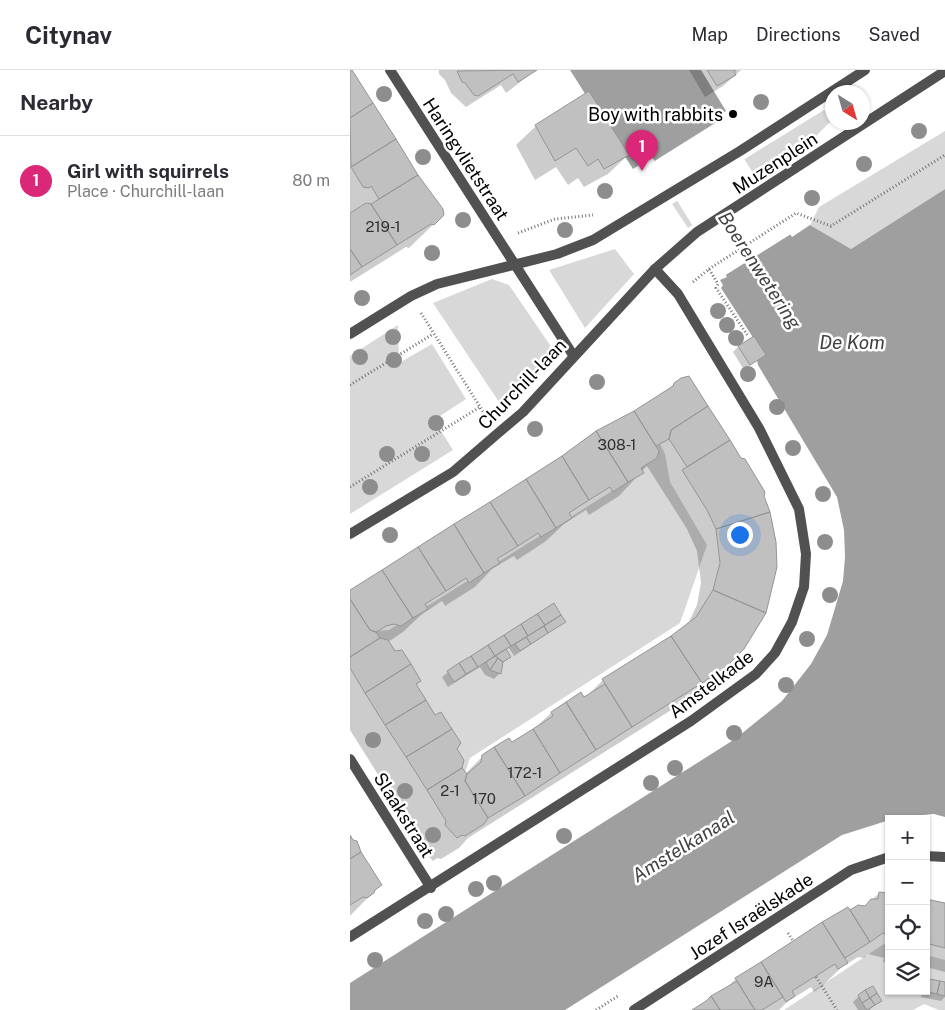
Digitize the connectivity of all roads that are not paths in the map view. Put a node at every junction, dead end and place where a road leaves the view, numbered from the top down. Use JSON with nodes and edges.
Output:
{"nodes":[{"id":1,"x":390,"y":70,"type":"edge"},
{"id":2,"x":865,"y":70,"type":"edge"},
{"id":3,"x":937,"y":72,"type":"edge"},
{"id":4,"x":697,"y":232,"type":"joint"},
{"id":5,"x":516,"y":265,"type":"junction"},
{"id":6,"x":655,"y":270,"type":"junction"},
{"id":7,"x":350,"y":334,"type":"edge"},
{"id":8,"x":573,"y":355,"type":"junction"},
{"id":9,"x":350,"y":534,"type":"edge"},
{"id":10,"x":350,"y":759,"type":"edge"},
{"id":11,"x":930,"y":856,"type":"edge"},
{"id":12,"x":945,"y":857,"type":"edge"},
{"id":13,"x":885,"y":858,"type":"edge"},
{"id":14,"x":431,"y":888,"type":"junction"},
{"id":15,"x":350,"y":937,"type":"edge"},
{"id":16,"x":634,"y":1010,"type":"edge"}],
"edges":[{"from":1,"to":5,"type":"street","name":"Haringvlietstraat"},
{"from":2,"to":5,"type":"street","name":"Muzenplein"},
{"from":3,"to":4,"type":"street","name":"Muzenplein"},
{"from":4,"to":6,"type":"street","name":"Churchill-laan"},
{"from":5,"to":7,"type":"street"},
{"from":5,"to":8,"type":"street","name":"Haringvlietstraat"},
{"from":6,"to":8,"type":"street","name":"Churchill-laan"},
{"from":6,"to":14,"type":"street","name":"Amstelkade"},
{"from":8,"to":9,"type":"street","name":"Churchill-laan"},
{"from":10,"to":14,"type":"street","name":"Slaakstraat"},
{"from":11,"to":12,"type":"street"},
{"from":13,"to":16,"type":"street","name":"Jozef Israëlskade"},
{"from":14,"to":15,"type":"street","name":"Amstelkade"}]}
